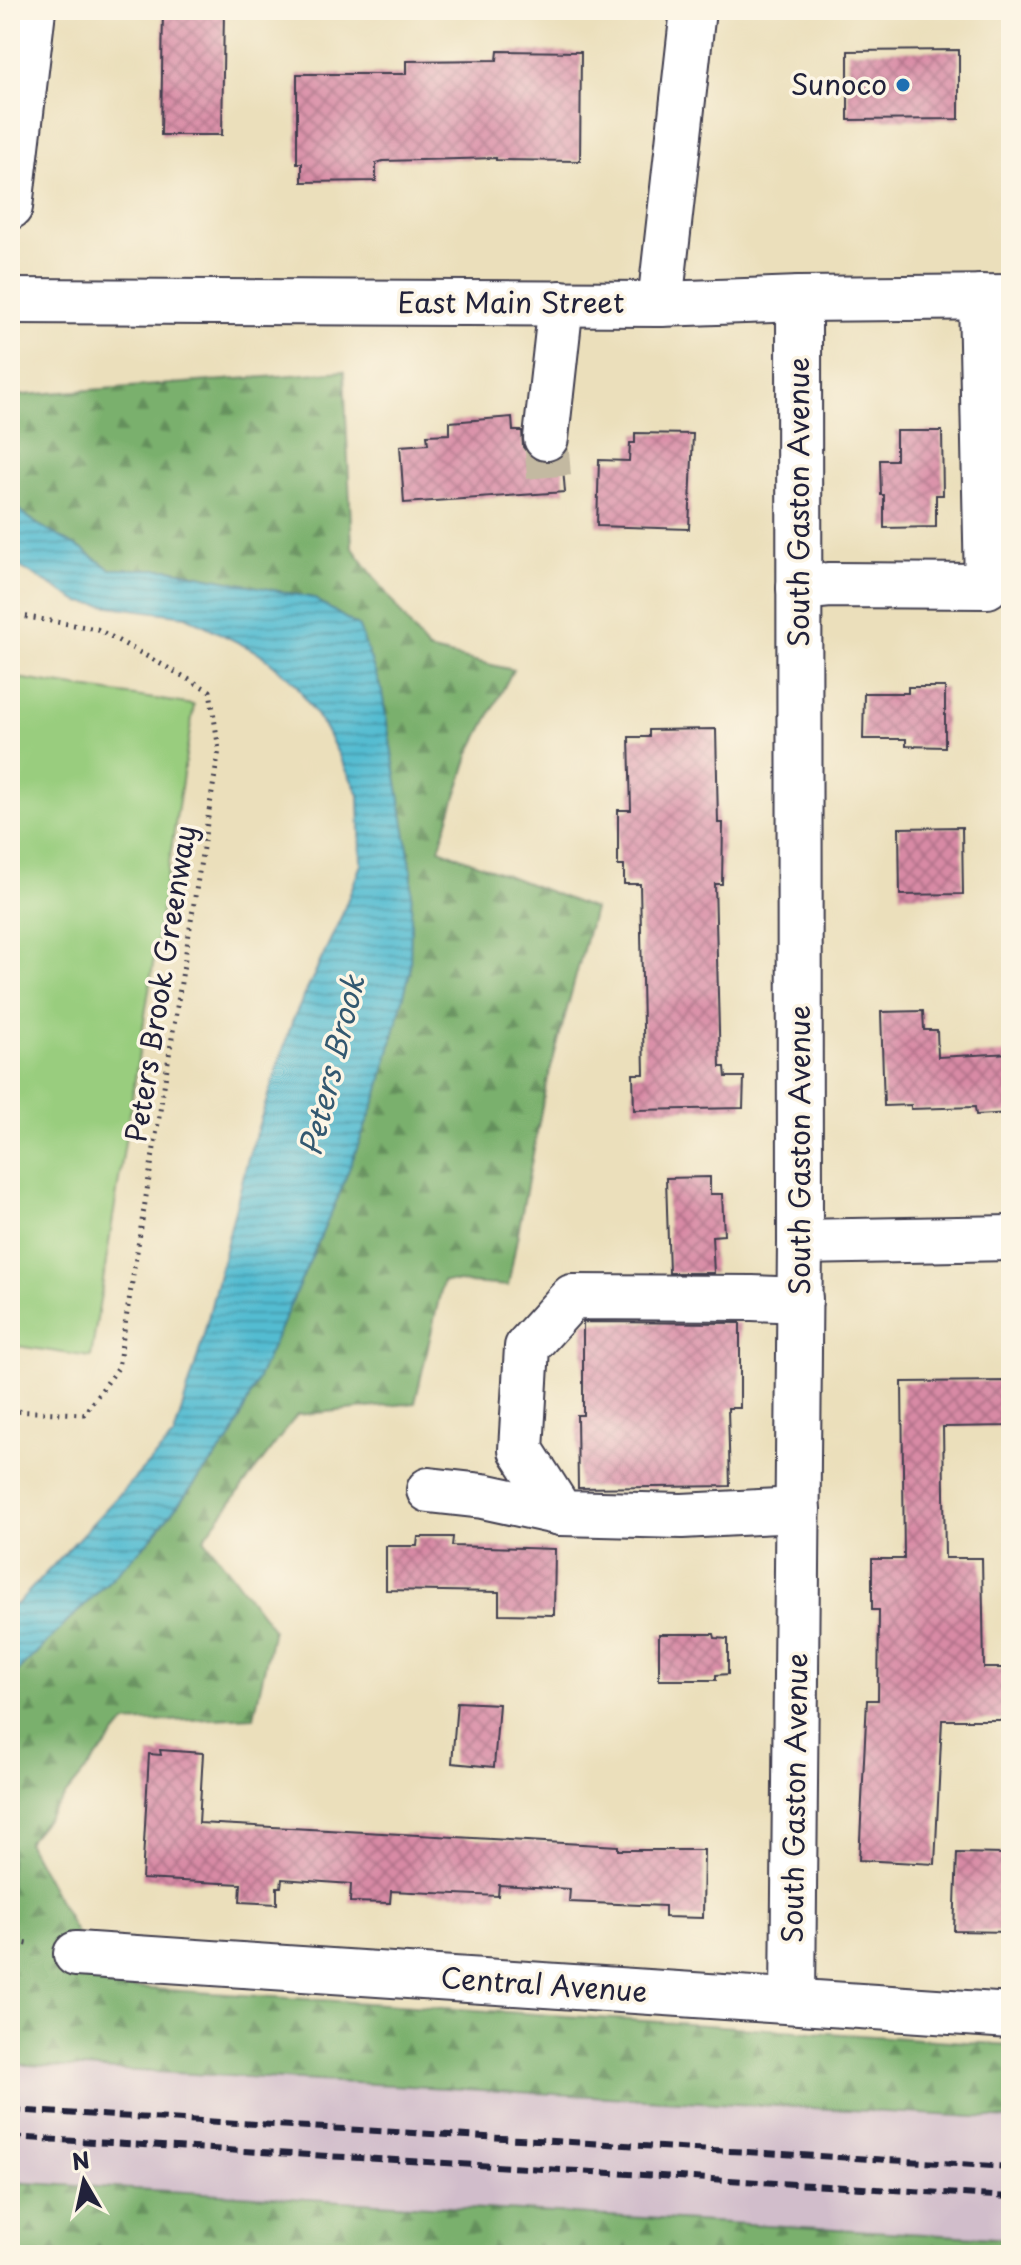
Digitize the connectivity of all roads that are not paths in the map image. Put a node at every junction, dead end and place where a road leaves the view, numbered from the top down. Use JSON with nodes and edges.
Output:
{"nodes":[{"id":1,"x":33,"y":10,"type":"edge"},
{"id":2,"x":693,"y":10,"type":"edge"},
{"id":3,"x":10,"y":207,"type":"edge"},
{"id":4,"x":1003,"y":289,"type":"edge"},
{"id":5,"x":799,"y":299,"type":"junction"},
{"id":6,"x":10,"y":301,"type":"edge"},
{"id":7,"x":561,"y":303,"type":"junction"},
{"id":8,"x":660,"y":304,"type":"junction"},
{"id":9,"x":546,"y":438,"type":"tunnel mouth"},
{"id":10,"x":799,"y":588,"type":"junction"},
{"id":11,"x":1011,"y":1238,"type":"edge"},
{"id":12,"x":800,"y":1242,"type":"junction"},
{"id":13,"x":800,"y":1300,"type":"junction"},
{"id":14,"x":429,"y":1490,"type":"dead end"},
{"id":15,"x":798,"y":1510,"type":"junction"},
{"id":16,"x":561,"y":1513,"type":"junction"},
{"id":17,"x":76,"y":1954,"type":"dead end"},
{"id":18,"x":793,"y":2001,"type":"junction"},
{"id":19,"x":1011,"y":2016,"type":"edge"}],
"edges":[{"from":1,"to":3,"type":"street"},
{"from":2,"to":8,"type":"street"},
{"from":4,"to":5,"type":"street","name":"East Main Street"},
{"from":4,"to":10,"type":"street"},
{"from":5,"to":8,"type":"street","name":"East Main Street"},
{"from":5,"to":10,"type":"street","name":"South Gaston Avenue"},
{"from":6,"to":7,"type":"street","name":"East Main Street"},
{"from":7,"to":8,"type":"street","name":"East Main Street"},
{"from":7,"to":9,"type":"street"},
{"from":10,"to":12,"type":"street","name":"South Gaston Avenue"},
{"from":11,"to":12,"type":"street"},
{"from":12,"to":13,"type":"street","name":"South Gaston Avenue"},
{"from":13,"to":15,"type":"street","name":"South Gaston Avenue"},
{"from":13,"to":16,"type":"street"},
{"from":14,"to":16,"type":"street"},
{"from":15,"to":16,"type":"street"},
{"from":15,"to":18,"type":"street","name":"South Gaston Avenue"},
{"from":17,"to":18,"type":"street","name":"Central Avenue"},
{"from":18,"to":19,"type":"street","name":"Central Avenue"}]}
